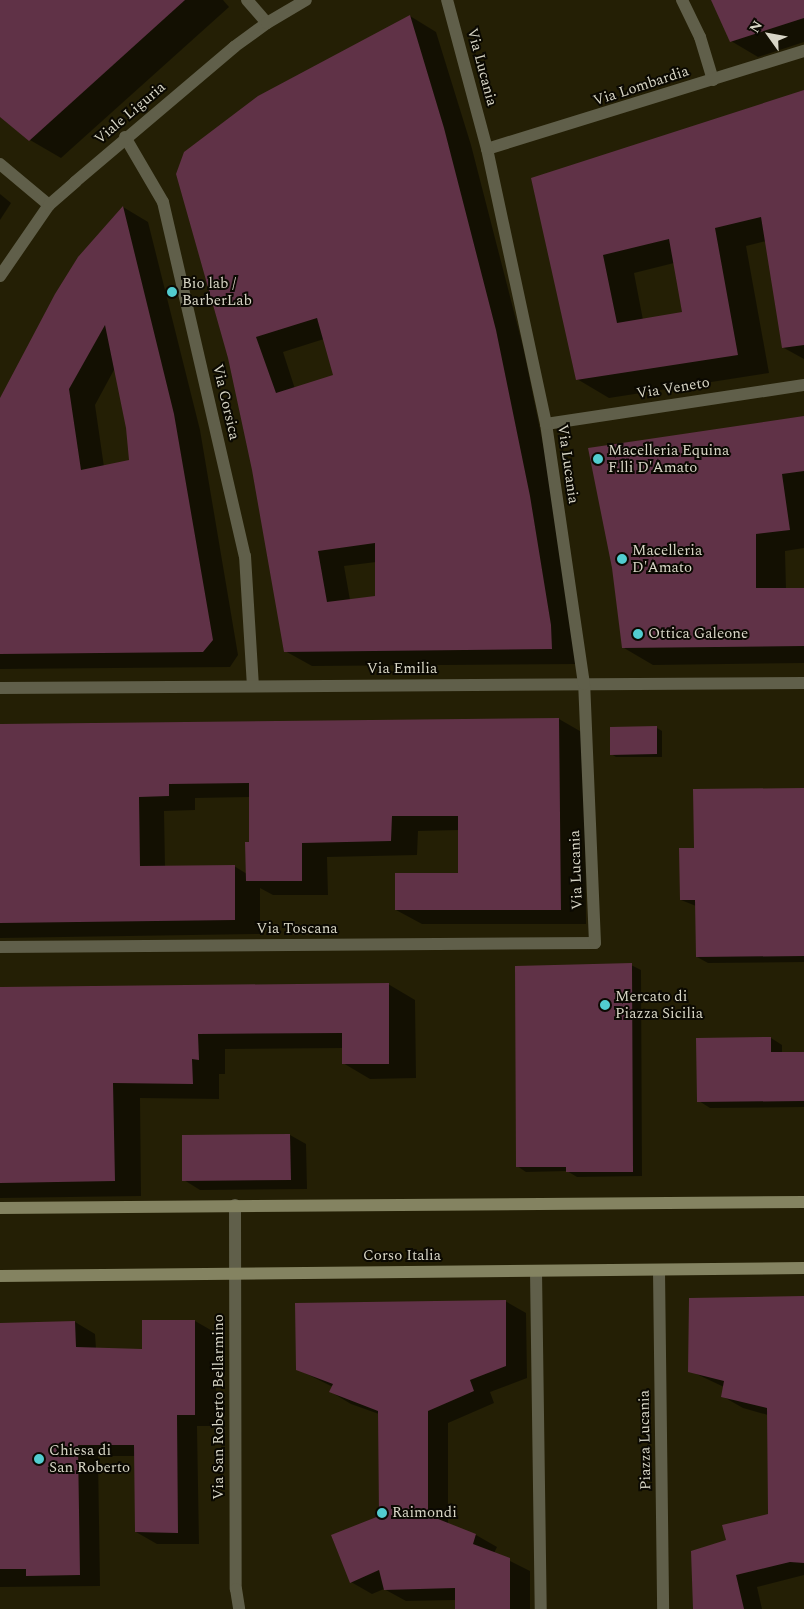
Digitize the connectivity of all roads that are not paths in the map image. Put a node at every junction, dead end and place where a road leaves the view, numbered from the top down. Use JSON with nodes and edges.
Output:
{"nodes":[{"id":1,"x":247,"y":0,"type":"edge"},
{"id":2,"x":306,"y":0,"type":"edge"},
{"id":3,"x":447,"y":0,"type":"edge"},
{"id":4,"x":682,"y":0,"type":"edge"},
{"id":5,"x":266,"y":22,"type":"junction"},
{"id":6,"x":804,"y":51,"type":"edge"},
{"id":7,"x":713,"y":80,"type":"junction"},
{"id":8,"x":125,"y":137,"type":"junction"},
{"id":9,"x":487,"y":149,"type":"junction"},
{"id":10,"x":0,"y":164,"type":"edge"},
{"id":11,"x":49,"y":205,"type":"junction"},
{"id":12,"x":0,"y":276,"type":"edge"},
{"id":13,"x":804,"y":385,"type":"edge"},
{"id":14,"x":546,"y":424,"type":"junction"},
{"id":15,"x":804,"y":683,"type":"edge"},
{"id":16,"x":584,"y":684,"type":"junction"},
{"id":17,"x":253,"y":686,"type":"junction"},
{"id":18,"x":0,"y":688,"type":"edge"},
{"id":19,"x":595,"y":943,"type":"joint"},
{"id":20,"x":0,"y":947,"type":"edge"},
{"id":21,"x":804,"y":1202,"type":"edge"},
{"id":22,"x":235,"y":1205,"type":"junction"},
{"id":23,"x":0,"y":1208,"type":"edge"},
{"id":24,"x":804,"y":1268,"type":"edge"},
{"id":25,"x":536,"y":1271,"type":"junction"},
{"id":26,"x":659,"y":1271,"type":"junction"},
{"id":27,"x":235,"y":1274,"type":"junction"},
{"id":28,"x":0,"y":1276,"type":"edge"},
{"id":29,"x":239,"y":1609,"type":"edge"},
{"id":30,"x":541,"y":1609,"type":"edge"},
{"id":31,"x":663,"y":1609,"type":"edge"}],
"edges":[{"from":1,"to":5,"type":"street"},
{"from":2,"to":5,"type":"street","name":"Viale Liguria"},
{"from":3,"to":9,"type":"street","name":"Via Lucania"},
{"from":4,"to":7,"type":"street"},
{"from":5,"to":8,"type":"street","name":"Viale Liguria"},
{"from":6,"to":7,"type":"street","name":"Via Lombardia"},
{"from":7,"to":9,"type":"street","name":"Via Lombardia"},
{"from":8,"to":11,"type":"street","name":"Viale Liguria"},
{"from":8,"to":17,"type":"street","name":"Via Corsica"},
{"from":9,"to":14,"type":"street","name":"Via Lucania"},
{"from":10,"to":11,"type":"street"},
{"from":11,"to":12,"type":"street","name":"Viale Liguria"},
{"from":13,"to":14,"type":"street","name":"Via Veneto"},
{"from":14,"to":16,"type":"street","name":"Via Lucania"},
{"from":15,"to":16,"type":"street","name":"Via Emilia"},
{"from":16,"to":17,"type":"street","name":"Via Emilia"},
{"from":16,"to":19,"type":"street","name":"Via Lucania"},
{"from":17,"to":18,"type":"street","name":"Via Emilia"},
{"from":19,"to":20,"type":"street","name":"Via Toscana"},
{"from":21,"to":22,"type":"street"},
{"from":22,"to":23,"type":"street"},
{"from":22,"to":27,"type":"street","name":"Via San Roberto Bellarmino"},
{"from":24,"to":26,"type":"street","name":"Corso Italia"},
{"from":25,"to":26,"type":"street","name":"Corso Italia"},
{"from":25,"to":27,"type":"street","name":"Corso Italia"},
{"from":25,"to":30,"type":"street"},
{"from":26,"to":31,"type":"street","name":"Piazza Lucania"},
{"from":27,"to":28,"type":"street","name":"Corso Italia"},
{"from":27,"to":29,"type":"street","name":"Via San Roberto Bellarmino"}]}
